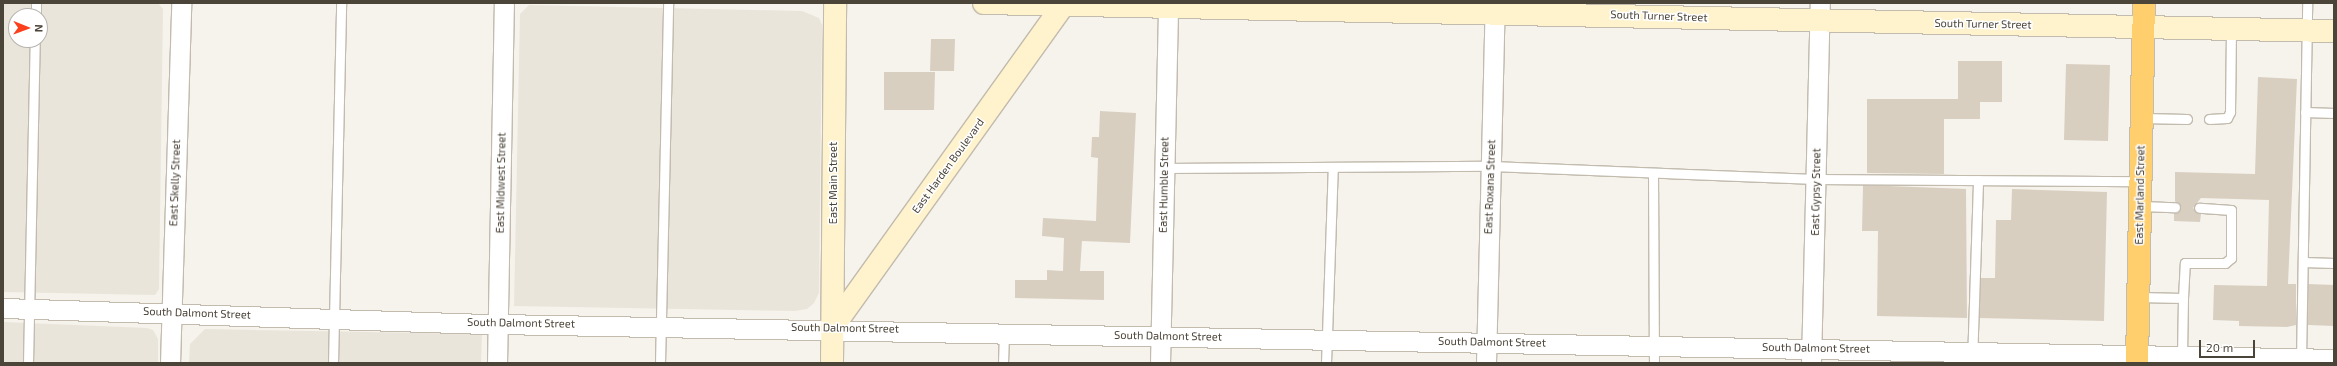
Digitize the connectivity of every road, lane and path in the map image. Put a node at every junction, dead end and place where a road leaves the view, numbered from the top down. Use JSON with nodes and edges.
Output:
{"nodes":[{"id":1,"x":181,"y":3,"type":"edge"},
{"id":2,"x":341,"y":3,"type":"edge"},
{"id":3,"x":504,"y":3,"type":"edge"},
{"id":4,"x":668,"y":3,"type":"edge"},
{"id":5,"x":835,"y":3,"type":"edge"},
{"id":6,"x":984,"y":3,"type":"edge"},
{"id":7,"x":1012,"y":3,"type":"edge"},
{"id":8,"x":2144,"y":3,"type":"edge"},
{"id":9,"x":2307,"y":3,"type":"edge"},
{"id":10,"x":1064,"y":4,"type":"edge"},
{"id":11,"x":1168,"y":5,"type":"edge"},
{"id":12,"x":1495,"y":7,"type":"edge"},
{"id":13,"x":1820,"y":12,"type":"edge"},
{"id":14,"x":2143,"y":28,"type":"junction"},
{"id":15,"x":2231,"y":29,"type":"junction"},
{"id":16,"x":2307,"y":30,"type":"junction"},
{"id":17,"x":2334,"y":31,"type":"edge"},
{"id":18,"x":35,"y":48,"type":"edge"},
{"id":19,"x":2305,"y":112,"type":"junction"},
{"id":20,"x":2334,"y":113,"type":"edge"},
{"id":21,"x":2142,"y":118,"type":"junction"},
{"id":22,"x":2187,"y":119,"type":"dead end"},
{"id":23,"x":2209,"y":119,"type":"dead end"},
{"id":24,"x":1491,"y":166,"type":"junction"},
{"id":25,"x":1333,"y":167,"type":"junction"},
{"id":26,"x":1164,"y":168,"type":"junction"},
{"id":27,"x":1653,"y":173,"type":"junction"},
{"id":28,"x":1816,"y":179,"type":"junction"},
{"id":29,"x":1978,"y":180,"type":"junction"},
{"id":30,"x":2140,"y":180,"type":"junction"},
{"id":31,"x":2140,"y":206,"type":"junction"},
{"id":32,"x":2175,"y":207,"type":"dead end"},
{"id":33,"x":2199,"y":208,"type":"dead end"},
{"id":34,"x":2303,"y":262,"type":"junction"},
{"id":35,"x":2334,"y":262,"type":"edge"},
{"id":36,"x":2138,"y":297,"type":"junction"},
{"id":37,"x":2183,"y":298,"type":"junction"},
{"id":38,"x":3,"y":308,"type":"edge"},
{"id":39,"x":29,"y":309,"type":"junction"},
{"id":40,"x":171,"y":312,"type":"junction"},
{"id":41,"x":334,"y":318,"type":"junction"},
{"id":42,"x":498,"y":324,"type":"junction"},
{"id":43,"x":660,"y":325,"type":"junction"},
{"id":44,"x":832,"y":328,"type":"junction"},
{"id":45,"x":1004,"y":332,"type":"junction"},
{"id":46,"x":1161,"y":336,"type":"junction"},
{"id":47,"x":1327,"y":339,"type":"junction"},
{"id":48,"x":1486,"y":341,"type":"junction"},
{"id":49,"x":1654,"y":354,"type":"edge"},
{"id":50,"x":1812,"y":355,"type":"edge"},
{"id":51,"x":2182,"y":356,"type":"junction"},
{"id":52,"x":1972,"y":357,"type":"edge"},
{"id":53,"x":2137,"y":359,"type":"edge"},
{"id":54,"x":2334,"y":359,"type":"edge"},
{"id":55,"x":2301,"y":361,"type":"edge"},
{"id":56,"x":28,"y":363,"type":"edge"},
{"id":57,"x":170,"y":363,"type":"edge"},
{"id":58,"x":333,"y":363,"type":"edge"},
{"id":59,"x":497,"y":363,"type":"edge"},
{"id":60,"x":660,"y":363,"type":"edge"},
{"id":61,"x":832,"y":363,"type":"edge"},
{"id":62,"x":1003,"y":363,"type":"edge"},
{"id":63,"x":1160,"y":363,"type":"edge"},
{"id":64,"x":1326,"y":363,"type":"edge"},
{"id":65,"x":1486,"y":363,"type":"edge"}],
"edges":[{"from":1,"to":40,"type":"street","name":"East Skelly Street"},
{"from":2,"to":41,"type":"lane"},
{"from":3,"to":42,"type":"street","name":"East Midwest Street"},
{"from":4,"to":43,"type":"lane"},
{"from":5,"to":44,"type":"main road","name":"East Main Street"},
{"from":6,"to":7,"type":"main road","name":"South Turner Street"},
{"from":7,"to":10,"type":"main road","name":"South Turner Street"},
{"from":8,"to":14,"type":"highway","name":"East Marland Street"},
{"from":9,"to":16,"type":"lane"},
{"from":10,"to":11,"type":"main road","name":"South Turner Street"},
{"from":10,"to":44,"type":"main road","name":"East Harden Boulevard"},
{"from":11,"to":12,"type":"main road","name":"South Turner Street"},
{"from":11,"to":26,"type":"street","name":"East Humble Street"},
{"from":12,"to":13,"type":"main road","name":"South Turner Street"},
{"from":12,"to":24,"type":"street","name":"East Roxana Street"},
{"from":13,"to":14,"type":"main road","name":"South Turner Street"},
{"from":13,"to":28,"type":"street","name":"East Gypsy Street"},
{"from":14,"to":15,"type":"main road","name":"South Turner Street"},
{"from":14,"to":21,"type":"highway","name":"East Marland Street"},
{"from":15,"to":16,"type":"main road","name":"South Turner Street"},
{"from":15,"to":23,"type":"lane"},
{"from":16,"to":17,"type":"main road","name":"South Turner Street"},
{"from":16,"to":19,"type":"lane"},
{"from":18,"to":39,"type":"lane"},
{"from":19,"to":20,"type":"lane"},
{"from":19,"to":34,"type":"lane"},
{"from":21,"to":22,"type":"lane"},
{"from":21,"to":30,"type":"highway","name":"East Marland Street"},
{"from":24,"to":25,"type":"lane"},
{"from":24,"to":27,"type":"lane"},
{"from":24,"to":48,"type":"street","name":"East Roxana Street"},
{"from":25,"to":26,"type":"lane"},
{"from":25,"to":47,"type":"lane"},
{"from":26,"to":46,"type":"street","name":"East Humble Street"},
{"from":27,"to":28,"type":"lane"},
{"from":27,"to":49,"type":"lane"},
{"from":28,"to":29,"type":"lane"},
{"from":28,"to":50,"type":"street","name":"East Gypsy Street"},
{"from":29,"to":30,"type":"lane"},
{"from":29,"to":52,"type":"lane"},
{"from":30,"to":31,"type":"highway","name":"East Marland Street"},
{"from":31,"to":32,"type":"lane"},
{"from":31,"to":36,"type":"highway","name":"East Marland Street"},
{"from":33,"to":37,"type":"lane"},
{"from":34,"to":35,"type":"lane"},
{"from":34,"to":55,"type":"lane"},
{"from":36,"to":37,"type":"lane"},
{"from":36,"to":53,"type":"highway","name":"East Marland Street"},
{"from":37,"to":51,"type":"lane"},
{"from":38,"to":39,"type":"street","name":"South Dalmont Street"},
{"from":39,"to":40,"type":"street","name":"South Dalmont Street"},
{"from":39,"to":56,"type":"lane"},
{"from":40,"to":41,"type":"street","name":"South Dalmont Street"},
{"from":40,"to":57,"type":"street","name":"East Skelly Street"},
{"from":41,"to":42,"type":"street","name":"South Dalmont Street"},
{"from":41,"to":58,"type":"lane"},
{"from":42,"to":43,"type":"street","name":"South Dalmont Street"},
{"from":42,"to":59,"type":"street","name":"East Midwest Street"},
{"from":43,"to":44,"type":"street","name":"South Dalmont Street"},
{"from":43,"to":60,"type":"lane"},
{"from":44,"to":45,"type":"street","name":"South Dalmont Street"},
{"from":44,"to":61,"type":"main road","name":"East Main Street"},
{"from":45,"to":46,"type":"street","name":"South Dalmont Street"},
{"from":45,"to":62,"type":"lane"},
{"from":46,"to":47,"type":"street","name":"South Dalmont Street"},
{"from":46,"to":63,"type":"street","name":"East Humble Street"},
{"from":47,"to":48,"type":"street","name":"South Dalmont Street"},
{"from":47,"to":64,"type":"lane"},
{"from":48,"to":49,"type":"street","name":"South Dalmont Street"},
{"from":48,"to":65,"type":"street","name":"East Roxana Street"},
{"from":49,"to":50,"type":"street","name":"South Dalmont Street"},
{"from":50,"to":52,"type":"street","name":"South Dalmont Street"},
{"from":51,"to":53,"type":"street","name":"South Dalmont Street"},
{"from":51,"to":55,"type":"street","name":"South Dalmont Street"},
{"from":52,"to":53,"type":"street","name":"South Dalmont Street"},
{"from":54,"to":55,"type":"street","name":"South Dalmont Street"}]}
